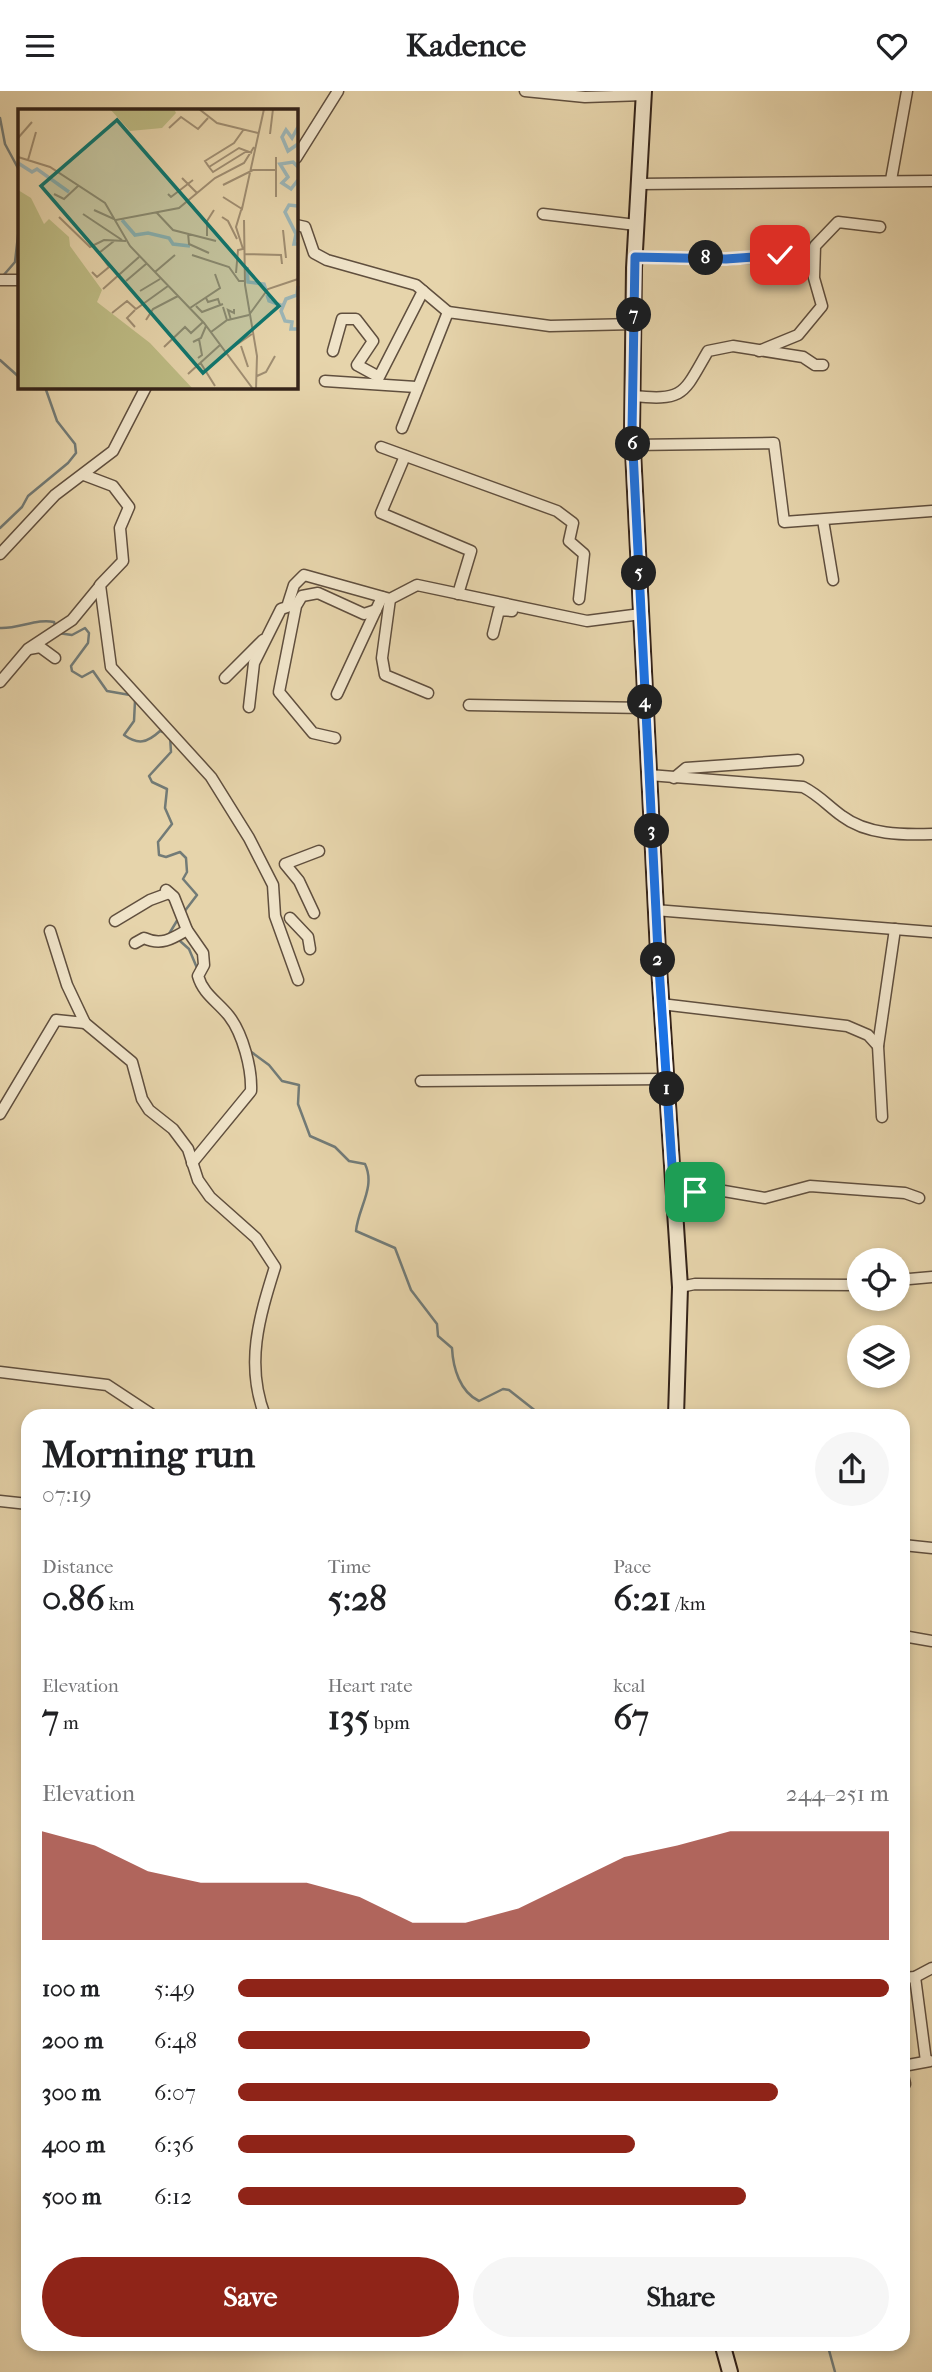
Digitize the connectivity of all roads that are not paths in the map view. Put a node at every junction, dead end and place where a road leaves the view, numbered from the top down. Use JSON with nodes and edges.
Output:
{"nodes":[{"id":1,"x":338,"y":91,"type":"edge"},
{"id":2,"x":525,"y":91,"type":"edge"},
{"id":3,"x":907,"y":91,"type":"edge"},
{"id":4,"x":644,"y":93,"type":"edge"},
{"id":5,"x":298,"y":155,"type":"edge"},
{"id":6,"x":891,"y":180,"type":"junction"},
{"id":7,"x":932,"y":181,"type":"edge"},
{"id":8,"x":639,"y":184,"type":"junction"},
{"id":9,"x":543,"y":214,"type":"dead end"},
{"id":10,"x":298,"y":225,"type":"edge"},
{"id":11,"x":636,"y":225,"type":"junction"},
{"id":12,"x":880,"y":227,"type":"dead end"},
{"id":13,"x":780,"y":255,"type":"dead end"},
{"id":14,"x":635,"y":257,"type":"junction"},
{"id":15,"x":18,"y":279,"type":"edge"},
{"id":16,"x":0,"y":280,"type":"edge"},
{"id":17,"x":423,"y":291,"type":"junction"},
{"id":18,"x":448,"y":312,"type":"junction"},
{"id":19,"x":634,"y":324,"type":"junction"},
{"id":20,"x":333,"y":351,"type":"dead end"},
{"id":21,"x":758,"y":351,"type":"junction"},
{"id":22,"x":823,"y":365,"type":"dead end"},
{"id":23,"x":325,"y":381,"type":"dead end"},
{"id":24,"x":416,"y":387,"type":"junction"},
{"id":25,"x":145,"y":389,"type":"edge"},
{"id":26,"x":633,"y":395,"type":"junction"},
{"id":27,"x":401,"y":428,"type":"dead end"},
{"id":28,"x":633,"y":445,"type":"junction"},
{"id":29,"x":381,"y":447,"type":"dead end"},
{"id":30,"x":405,"y":456,"type":"junction"},
{"id":31,"x":84,"y":475,"type":"junction"},
{"id":32,"x":932,"y":511,"type":"edge"},
{"id":33,"x":823,"y":520,"type":"junction"},
{"id":34,"x":0,"y":554,"type":"edge"},
{"id":35,"x":833,"y":580,"type":"dead end"},
{"id":36,"x":100,"y":585,"type":"junction"},
{"id":37,"x":458,"y":593,"type":"junction"},
{"id":38,"x":386,"y":598,"type":"junction"},
{"id":39,"x":579,"y":599,"type":"dead end"},
{"id":40,"x":376,"y":610,"type":"junction"},
{"id":41,"x":641,"y":614,"type":"junction"},
{"id":42,"x":575,"y":619,"type":"junction"},
{"id":43,"x":270,"y":633,"type":"junction"},
{"id":44,"x":492,"y":633,"type":"dead end"},
{"id":45,"x":28,"y":649,"type":"junction"},
{"id":46,"x":55,"y":658,"type":"dead end"},
{"id":47,"x":225,"y":678,"type":"dead end"},
{"id":48,"x":0,"y":682,"type":"edge"},
{"id":49,"x":337,"y":694,"type":"dead end"},
{"id":50,"x":428,"y":694,"type":"dead end"},
{"id":51,"x":469,"y":705,"type":"dead end"},
{"id":52,"x":249,"y":708,"type":"dead end"},
{"id":53,"x":646,"y":708,"type":"junction"},
{"id":54,"x":335,"y":738,"type":"dead end"},
{"id":55,"x":798,"y":759,"type":"dead end"},
{"id":56,"x":649,"y":775,"type":"junction"},
{"id":57,"x":674,"y":778,"type":"junction"},
{"id":58,"x":932,"y":834,"type":"edge"},
{"id":59,"x":319,"y":851,"type":"dead end"},
{"id":60,"x":656,"y":910,"type":"junction"},
{"id":61,"x":314,"y":913,"type":"dead end"},
{"id":62,"x":290,"y":918,"type":"dead end"},
{"id":63,"x":115,"y":921,"type":"dead end"},
{"id":64,"x":895,"y":929,"type":"junction"},
{"id":65,"x":187,"y":930,"type":"junction"},
{"id":66,"x":50,"y":931,"type":"dead end"},
{"id":67,"x":932,"y":932,"type":"edge"},
{"id":68,"x":135,"y":943,"type":"dead end"},
{"id":69,"x":310,"y":949,"type":"dead end"},
{"id":70,"x":298,"y":980,"type":"dead end"},
{"id":71,"x":661,"y":1004,"type":"junction"},
{"id":72,"x":85,"y":1023,"type":"junction"},
{"id":73,"x":878,"y":1046,"type":"junction"},
{"id":74,"x":666,"y":1079,"type":"junction"},
{"id":75,"x":421,"y":1081,"type":"dead end"},
{"id":76,"x":0,"y":1114,"type":"edge"},
{"id":77,"x":882,"y":1117,"type":"dead end"},
{"id":78,"x":192,"y":1163,"type":"junction"},
{"id":79,"x":674,"y":1196,"type":"junction"},
{"id":80,"x":919,"y":1198,"type":"dead end"},
{"id":81,"x":932,"y":1277,"type":"edge"},
{"id":82,"x":910,"y":1279,"type":"edge"},
{"id":83,"x":847,"y":1285,"type":"edge"},
{"id":84,"x":680,"y":1287,"type":"junction"},
{"id":85,"x":0,"y":1372,"type":"edge"},
{"id":86,"x":143,"y":1409,"type":"edge"},
{"id":87,"x":262,"y":1409,"type":"edge"},
{"id":88,"x":676,"y":1409,"type":"edge"},
{"id":89,"x":0,"y":1501,"type":"edge"},
{"id":90,"x":21,"y":1503,"type":"edge"},
{"id":91,"x":910,"y":1546,"type":"edge"},
{"id":92,"x":932,"y":1548,"type":"edge"},
{"id":93,"x":910,"y":1637,"type":"edge"},
{"id":94,"x":932,"y":1641,"type":"edge"},
{"id":95,"x":932,"y":1968,"type":"edge"},
{"id":96,"x":910,"y":1977,"type":"edge"},
{"id":97,"x":915,"y":1977,"type":"junction"},
{"id":98,"x":929,"y":2061,"type":"edge"},
{"id":99,"x":910,"y":2065,"type":"edge"},
{"id":100,"x":724,"y":2351,"type":"edge"},
{"id":101,"x":730,"y":2372,"type":"edge"}],
"edges":[{"from":1,"to":5,"type":"street"},
{"from":2,"to":4,"type":"street"},
{"from":3,"to":6,"type":"street"},
{"from":4,"to":8,"type":"main road"},
{"from":6,"to":7,"type":"street"},
{"from":6,"to":8,"type":"street"},
{"from":8,"to":11,"type":"main road"},
{"from":9,"to":11,"type":"street"},
{"from":10,"to":17,"type":"street"},
{"from":11,"to":14,"type":"main road"},
{"from":12,"to":21,"type":"street"},
{"from":13,"to":14,"type":"street"},
{"from":14,"to":19,"type":"main road"},
{"from":15,"to":16,"type":"street"},
{"from":17,"to":18,"type":"street"},
{"from":17,"to":20,"type":"street"},
{"from":18,"to":19,"type":"street"},
{"from":18,"to":24,"type":"street"},
{"from":19,"to":26,"type":"main road"},
{"from":21,"to":22,"type":"street"},
{"from":21,"to":26,"type":"street"},
{"from":23,"to":24,"type":"street"},
{"from":24,"to":27,"type":"street"},
{"from":25,"to":31,"type":"street"},
{"from":26,"to":28,"type":"main road"},
{"from":28,"to":33,"type":"street"},
{"from":28,"to":41,"type":"main road"},
{"from":29,"to":30,"type":"street"},
{"from":30,"to":37,"type":"street"},
{"from":30,"to":39,"type":"street"},
{"from":31,"to":34,"type":"street"},
{"from":31,"to":36,"type":"street"},
{"from":32,"to":33,"type":"street"},
{"from":33,"to":35,"type":"street"},
{"from":36,"to":45,"type":"street"},
{"from":36,"to":70,"type":"street"},
{"from":37,"to":38,"type":"street"},
{"from":37,"to":42,"type":"street"},
{"from":38,"to":40,"type":"street"},
{"from":38,"to":43,"type":"street"},
{"from":38,"to":50,"type":"street"},
{"from":40,"to":49,"type":"street"},
{"from":40,"to":54,"type":"street"},
{"from":41,"to":42,"type":"street"},
{"from":41,"to":53,"type":"main road"},
{"from":42,"to":44,"type":"street"},
{"from":43,"to":47,"type":"street"},
{"from":43,"to":52,"type":"street"},
{"from":45,"to":46,"type":"street"},
{"from":45,"to":48,"type":"street"},
{"from":51,"to":53,"type":"street"},
{"from":53,"to":56,"type":"main road"},
{"from":55,"to":57,"type":"street"},
{"from":56,"to":57,"type":"street"},
{"from":56,"to":60,"type":"main road"},
{"from":57,"to":58,"type":"street"},
{"from":59,"to":61,"type":"street"},
{"from":60,"to":64,"type":"street"},
{"from":60,"to":71,"type":"main road"},
{"from":62,"to":69,"type":"street"},
{"from":63,"to":65,"type":"street"},
{"from":64,"to":67,"type":"street"},
{"from":64,"to":73,"type":"street"},
{"from":65,"to":68,"type":"street"},
{"from":65,"to":78,"type":"street"},
{"from":66,"to":72,"type":"street"},
{"from":71,"to":73,"type":"street"},
{"from":71,"to":74,"type":"main road"},
{"from":72,"to":76,"type":"street"},
{"from":72,"to":78,"type":"street"},
{"from":73,"to":77,"type":"street"},
{"from":74,"to":75,"type":"street"},
{"from":74,"to":79,"type":"main road"},
{"from":78,"to":87,"type":"street"},
{"from":79,"to":80,"type":"street"},
{"from":79,"to":84,"type":"main road"},
{"from":81,"to":82,"type":"street"},
{"from":83,"to":84,"type":"street"},
{"from":84,"to":88,"type":"main road"},
{"from":85,"to":86,"type":"street"},
{"from":89,"to":90,"type":"street"},
{"from":91,"to":92,"type":"street"},
{"from":93,"to":94,"type":"street"},
{"from":95,"to":97,"type":"street"},
{"from":96,"to":97,"type":"street"},
{"from":97,"to":98,"type":"street"},
{"from":98,"to":99,"type":"street"},
{"from":100,"to":101,"type":"main road"}]}
